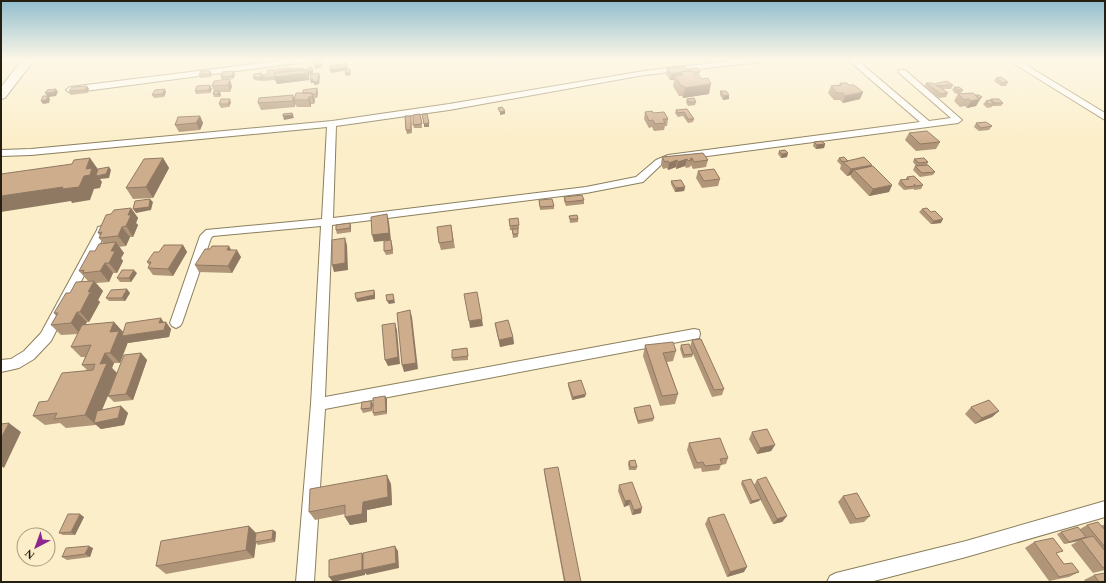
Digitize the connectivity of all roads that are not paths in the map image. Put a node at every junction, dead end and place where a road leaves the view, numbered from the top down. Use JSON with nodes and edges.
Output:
{"nodes":[{"id":1,"x":92,"y":87,"type":"edge"},
{"id":2,"x":563,"y":87,"type":"edge"},
{"id":3,"x":885,"y":87,"type":"edge"},
{"id":4,"x":920,"y":87,"type":"edge"},
{"id":5,"x":1056,"y":87,"type":"edge"},
{"id":6,"x":70,"y":90,"type":"edge"},
{"id":7,"x":1105,"y":117,"type":"edge"},
{"id":8,"x":332,"y":124,"type":"junction"},
{"id":9,"x":926,"y":124,"type":"junction"},
{"id":10,"x":1,"y":153,"type":"edge"},
{"id":11,"x":326,"y":222,"type":"junction"},
{"id":12,"x":102,"y":230,"type":"edge"},
{"id":13,"x":176,"y":323,"type":"dead end"},
{"id":14,"x":694,"y":334,"type":"dead end"},
{"id":15,"x":1,"y":366,"type":"edge"},
{"id":16,"x":318,"y":404,"type":"junction"},
{"id":17,"x":1105,"y":509,"type":"edge"},
{"id":18,"x":305,"y":582,"type":"edge"},
{"id":19,"x":836,"y":582,"type":"edge"}],
"edges":[{"from":1,"to":6,"type":"street"},
{"from":2,"to":8,"type":"street"},
{"from":3,"to":9,"type":"street"},
{"from":4,"to":9,"type":"street"},
{"from":5,"to":7,"type":"street"},
{"from":8,"to":10,"type":"street"},
{"from":8,"to":11,"type":"street"},
{"from":9,"to":11,"type":"street"},
{"from":11,"to":13,"type":"street"},
{"from":11,"to":16,"type":"street"},
{"from":12,"to":15,"type":"street"},
{"from":14,"to":16,"type":"street"},
{"from":16,"to":18,"type":"street"},
{"from":17,"to":19,"type":"street"}]}
